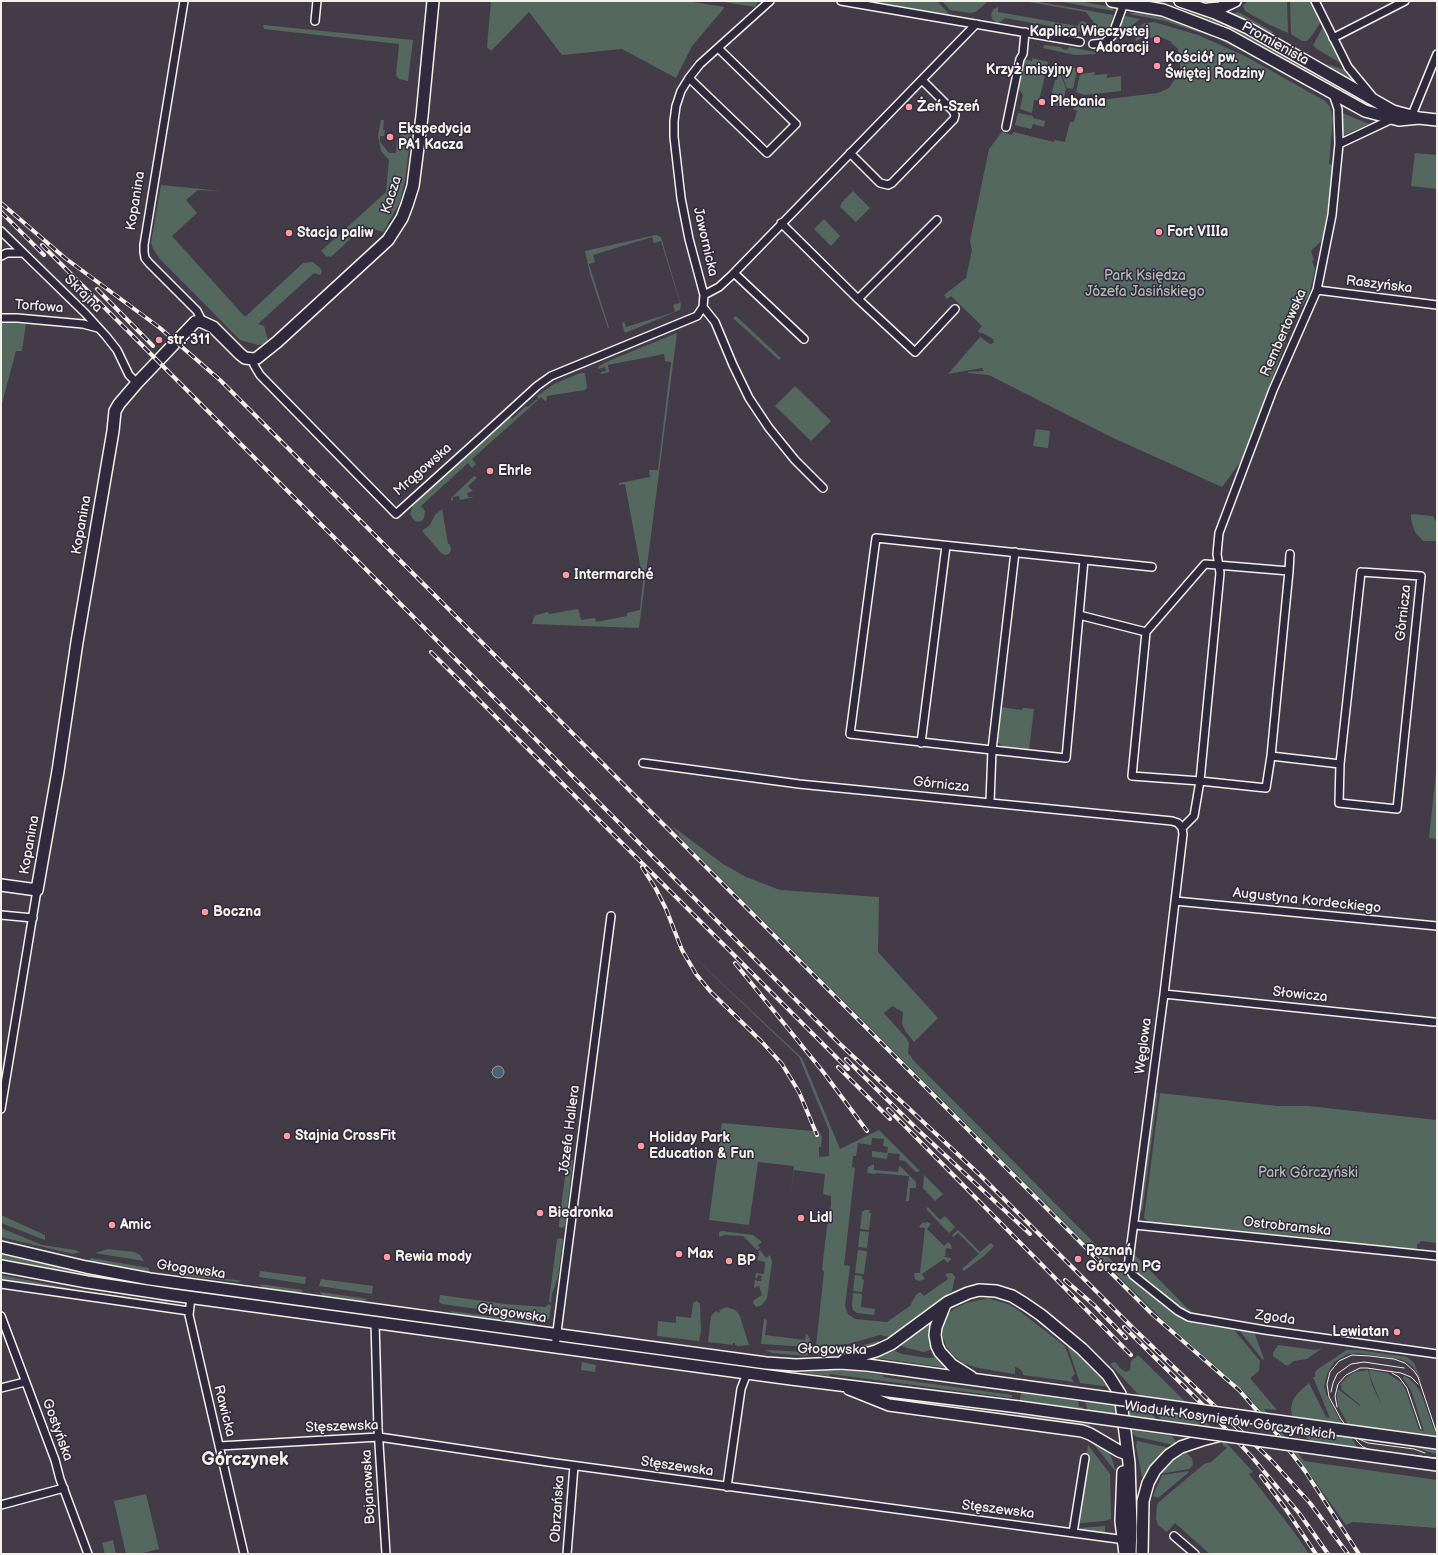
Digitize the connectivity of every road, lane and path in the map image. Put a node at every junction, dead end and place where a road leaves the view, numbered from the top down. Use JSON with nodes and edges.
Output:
{"nodes":[{"id":1,"x":184,"y":1,"type":"edge"},
{"id":2,"x":317,"y":1,"type":"edge"},
{"id":3,"x":433,"y":1,"type":"edge"},
{"id":4,"x":770,"y":1,"type":"edge"},
{"id":5,"x":840,"y":1,"type":"edge"},
{"id":6,"x":1112,"y":1,"type":"edge"},
{"id":7,"x":1180,"y":1,"type":"edge"},
{"id":8,"x":1235,"y":1,"type":"edge"},
{"id":9,"x":1315,"y":1,"type":"edge"},
{"id":10,"x":1405,"y":1,"type":"edge"},
{"id":11,"x":1124,"y":3,"type":"junction"},
{"id":12,"x":1205,"y":9,"type":"junction"},
{"id":13,"x":1163,"y":10,"type":"junction"},
{"id":14,"x":315,"y":21,"type":"dead end"},
{"id":15,"x":976,"y":24,"type":"junction"},
{"id":16,"x":1025,"y":32,"type":"junction"},
{"id":17,"x":1333,"y":38,"type":"junction"},
{"id":18,"x":1080,"y":42,"type":"dead end"},
{"id":19,"x":1093,"y":44,"type":"dead end"},
{"id":20,"x":718,"y":48,"type":"junction"},
{"id":21,"x":1437,"y":54,"type":"edge"},
{"id":22,"x":689,"y":78,"type":"junction"},
{"id":23,"x":922,"y":80,"type":"junction"},
{"id":24,"x":1333,"y":94,"type":"junction"},
{"id":25,"x":1376,"y":101,"type":"junction"},
{"id":26,"x":1416,"y":116,"type":"junction"},
{"id":27,"x":1392,"y":119,"type":"junction"},
{"id":28,"x":1437,"y":120,"type":"edge"},
{"id":29,"x":1006,"y":127,"type":"dead end"},
{"id":30,"x":1340,"y":144,"type":"junction"},
{"id":31,"x":850,"y":153,"type":"junction"},
{"id":32,"x":937,"y":220,"type":"dead end"},
{"id":33,"x":781,"y":224,"type":"junction"},
{"id":34,"x":1,"y":231,"type":"edge"},
{"id":35,"x":23,"y":253,"type":"junction"},
{"id":36,"x":1,"y":256,"type":"edge"},
{"id":37,"x":734,"y":273,"type":"junction"},
{"id":38,"x":1317,"y":290,"type":"junction"},
{"id":39,"x":704,"y":295,"type":"junction"},
{"id":40,"x":858,"y":299,"type":"junction"},
{"id":41,"x":1437,"y":305,"type":"edge"},
{"id":42,"x":703,"y":307,"type":"junction"},
{"id":43,"x":955,"y":309,"type":"dead end"},
{"id":44,"x":1,"y":318,"type":"edge"},
{"id":45,"x":200,"y":321,"type":"junction"},
{"id":46,"x":98,"y":328,"type":"junction"},
{"id":47,"x":804,"y":339,"type":"dead end"},
{"id":48,"x":252,"y":359,"type":"junction"},
{"id":49,"x":137,"y":382,"type":"junction"},
{"id":50,"x":823,"y":488,"type":"dead end"},
{"id":51,"x":946,"y":546,"type":"junction"},
{"id":52,"x":1015,"y":552,"type":"junction"},
{"id":53,"x":1290,"y":554,"type":"dead end"},
{"id":54,"x":1084,"y":560,"type":"junction"},
{"id":55,"x":1219,"y":564,"type":"junction"},
{"id":56,"x":1152,"y":567,"type":"dead end"},
{"id":57,"x":1289,"y":571,"type":"junction"},
{"id":58,"x":1079,"y":615,"type":"junction"},
{"id":59,"x":1146,"y":632,"type":"junction"},
{"id":60,"x":921,"y":743,"type":"junction"},
{"id":61,"x":992,"y":750,"type":"junction"},
{"id":62,"x":1271,"y":756,"type":"junction"},
{"id":63,"x":643,"y":763,"type":"dead end"},
{"id":64,"x":1340,"y":764,"type":"junction"},
{"id":65,"x":1200,"y":781,"type":"junction"},
{"id":66,"x":990,"y":802,"type":"junction"},
{"id":67,"x":1182,"y":828,"type":"junction"},
{"id":68,"x":1,"y":885,"type":"edge"},
{"id":69,"x":37,"y":890,"type":"junction"},
{"id":70,"x":1175,"y":901,"type":"junction"},
{"id":71,"x":1,"y":915,"type":"edge"},
{"id":72,"x":610,"y":916,"type":"dead end"},
{"id":73,"x":32,"y":918,"type":"junction"},
{"id":74,"x":1437,"y":926,"type":"edge"},
{"id":75,"x":1164,"y":994,"type":"junction"},
{"id":76,"x":1434,"y":1022,"type":"dead end"},
{"id":77,"x":1,"y":1109,"type":"edge"},
{"id":78,"x":1135,"y":1225,"type":"junction"},
{"id":79,"x":1,"y":1247,"type":"edge"},
{"id":80,"x":1437,"y":1256,"type":"edge"},
{"id":81,"x":1,"y":1266,"type":"edge"},
{"id":82,"x":1128,"y":1267,"type":"joint"},
{"id":83,"x":1,"y":1284,"type":"edge"},
{"id":84,"x":191,"y":1297,"type":"junction"},
{"id":85,"x":946,"y":1304,"type":"junction"},
{"id":86,"x":189,"y":1311,"type":"junction"},
{"id":87,"x":1,"y":1316,"type":"edge"},
{"id":88,"x":375,"y":1322,"type":"junction"},
{"id":89,"x":556,"y":1335,"type":"junction"},
{"id":90,"x":555,"y":1347,"type":"junction"},
{"id":91,"x":1437,"y":1354,"type":"edge"},
{"id":92,"x":825,"y":1363,"type":"junction"},
{"id":93,"x":747,"y":1373,"type":"junction"},
{"id":94,"x":981,"y":1381,"type":"junction"},
{"id":95,"x":25,"y":1382,"type":"junction"},
{"id":96,"x":839,"y":1385,"type":"junction"},
{"id":97,"x":1022,"y":1386,"type":"joint"},
{"id":98,"x":1,"y":1388,"type":"edge"},
{"id":99,"x":1019,"y":1407,"type":"joint"},
{"id":100,"x":1222,"y":1435,"type":"junction"},
{"id":101,"x":379,"y":1437,"type":"junction"},
{"id":102,"x":1437,"y":1442,"type":"edge"},
{"id":103,"x":219,"y":1446,"type":"junction"},
{"id":104,"x":1127,"y":1454,"type":"junction"},
{"id":105,"x":1085,"y":1458,"type":"dead end"},
{"id":106,"x":574,"y":1466,"type":"junction"},
{"id":107,"x":1437,"y":1466,"type":"edge"},
{"id":108,"x":727,"y":1487,"type":"junction"},
{"id":109,"x":64,"y":1488,"type":"junction"},
{"id":110,"x":1,"y":1505,"type":"edge"},
{"id":111,"x":1073,"y":1533,"type":"junction"},
{"id":112,"x":1174,"y":1536,"type":"dead end"},
{"id":113,"x":1127,"y":1540,"type":"junction"},
{"id":114,"x":1142,"y":1550,"type":"edge"},
{"id":115,"x":88,"y":1554,"type":"edge"},
{"id":116,"x":244,"y":1554,"type":"edge"},
{"id":117,"x":386,"y":1554,"type":"edge"},
{"id":118,"x":567,"y":1554,"type":"edge"},
{"id":119,"x":1124,"y":1554,"type":"edge"},
{"id":120,"x":1130,"y":1554,"type":"edge"},
{"id":121,"x":1195,"y":1554,"type":"edge"}],
"edges":[{"from":1,"to":45,"type":"street","name":"Kopanina"},
{"from":2,"to":14,"type":"street"},
{"from":3,"to":48,"type":"main road","name":"Kacza"},
{"from":4,"to":20,"type":"street","name":"Jawornicka"},
{"from":5,"to":15,"type":"street"},
{"from":6,"to":11,"type":"main road","name":"Promienista"},
{"from":7,"to":12,"type":"main road","name":"Promienista"},
{"from":8,"to":12,"type":"main road"},
{"from":9,"to":17,"type":"street","name":"Promienista"},
{"from":10,"to":17,"type":"street"},
{"from":11,"to":13,"type":"main road","name":"Promienista"},
{"from":11,"to":19,"type":"street"},
{"from":12,"to":13,"type":"main road"},
{"from":12,"to":25,"type":"main road","name":"Promienista"},
{"from":13,"to":24,"type":"main road","name":"Promienista"},
{"from":15,"to":16,"type":"street"},
{"from":15,"to":23,"type":"street"},
{"from":16,"to":18,"type":"street"},
{"from":16,"to":29,"type":"street"},
{"from":17,"to":25,"type":"street","name":"Promienista"},
{"from":20,"to":22,"type":"street","name":"Jawornicka"},
{"from":20,"to":22,"type":"street"},
{"from":21,"to":26,"type":"street"},
{"from":22,"to":39,"type":"street","name":"Jawornicka"},
{"from":23,"to":31,"type":"street"},
{"from":23,"to":31,"type":"street"},
{"from":24,"to":27,"type":"main road","name":"Promienista"},
{"from":24,"to":30,"type":"street","name":"Rembertowska"},
{"from":25,"to":26,"type":"main road","name":"Promienista"},
{"from":26,"to":27,"type":"main road","name":"Promienista"},
{"from":26,"to":28,"type":"main road","name":"Promienista"},
{"from":27,"to":30,"type":"street"},
{"from":30,"to":38,"type":"street","name":"Rembertowska"},
{"from":31,"to":33,"type":"street"},
{"from":32,"to":40,"type":"street"},
{"from":33,"to":37,"type":"street"},
{"from":33,"to":40,"type":"street"},
{"from":34,"to":35,"type":"street","name":"Skrajna"},
{"from":35,"to":36,"type":"street"},
{"from":35,"to":46,"type":"street","name":"Skrajna"},
{"from":37,"to":39,"type":"street"},
{"from":37,"to":47,"type":"street"},
{"from":38,"to":41,"type":"street","name":"Raszyńska"},
{"from":38,"to":55,"type":"street","name":"Rembertowska"},
{"from":39,"to":42,"type":"street","name":"Jawornicka"},
{"from":40,"to":43,"type":"street"},
{"from":42,"to":48,"type":"street","name":"Mrągowska"},
{"from":42,"to":50,"type":"street"},
{"from":44,"to":46,"type":"street","name":"Torfowa"},
{"from":45,"to":48,"type":"main road"},
{"from":45,"to":49,"type":"main road","name":"Kopanina"},
{"from":46,"to":49,"type":"street","name":"Skrajna"},
{"from":49,"to":69,"type":"main road","name":"Kopanina"},
{"from":51,"to":52,"type":"street"},
{"from":51,"to":60,"type":"street"},
{"from":51,"to":60,"type":"street"},
{"from":52,"to":54,"type":"street"},
{"from":52,"to":61,"type":"street"},
{"from":53,"to":57,"type":"street"},
{"from":54,"to":56,"type":"street"},
{"from":54,"to":58,"type":"street"},
{"from":55,"to":57,"type":"street"},
{"from":55,"to":59,"type":"street"},
{"from":55,"to":65,"type":"street"},
{"from":57,"to":62,"type":"street"},
{"from":58,"to":59,"type":"street"},
{"from":58,"to":61,"type":"street"},
{"from":59,"to":65,"type":"street"},
{"from":60,"to":61,"type":"street"},
{"from":61,"to":66,"type":"street"},
{"from":62,"to":64,"type":"street"},
{"from":62,"to":65,"type":"street"},
{"from":63,"to":66,"type":"street","name":"Górnicza"},
{"from":64,"to":64,"type":"street","name":"Górnicza"},
{"from":65,"to":67,"type":"street"},
{"from":66,"to":67,"type":"street","name":"Górnicza"},
{"from":67,"to":70,"type":"street","name":"Węglowa"},
{"from":68,"to":69,"type":"main road"},
{"from":69,"to":73,"type":"street","name":"Kopanina"},
{"from":70,"to":74,"type":"street","name":"Augustyna Kordeckiego"},
{"from":70,"to":75,"type":"street","name":"Węglowa"},
{"from":71,"to":73,"type":"street"},
{"from":72,"to":89,"type":"street","name":"Józefa Hallera"},
{"from":73,"to":77,"type":"street","name":"Kopanina"},
{"from":75,"to":76,"type":"street","name":"Słowicza"},
{"from":75,"to":78,"type":"street","name":"Węglowa"},
{"from":78,"to":80,"type":"street","name":"Ostrobramska"},
{"from":78,"to":82,"type":"street","name":"Węglowa"},
{"from":79,"to":89,"type":"main road","name":"Głogowska"},
{"from":81,"to":84,"type":"main road","name":"Głogowska"},
{"from":82,"to":91,"type":"street","name":"Zgoda"},
{"from":83,"to":86,"type":"street"},
{"from":84,"to":86,"type":"street","name":"Rawicka"},
{"from":84,"to":88,"type":"main road","name":"Głogowska"},
{"from":85,"to":92,"type":"main road"},
{"from":85,"to":94,"type":"main road"},
{"from":85,"to":104,"type":"main road"},
{"from":86,"to":103,"type":"street","name":"Rawicka"},
{"from":87,"to":95,"type":"street","name":"Gostyńska"},
{"from":88,"to":90,"type":"main road","name":"Głogowska"},
{"from":88,"to":101,"type":"street","name":"Bojanowska"},
{"from":89,"to":90,"type":"street","name":"Józefa Hallera"},
{"from":89,"to":92,"type":"main road","name":"Głogowska"},
{"from":90,"to":93,"type":"main road","name":"Głogowska"},
{"from":92,"to":94,"type":"main road","name":"Głogowska"},
{"from":93,"to":96,"type":"main road","name":"Głogowska"},
{"from":93,"to":108,"type":"street"},
{"from":94,"to":97,"type":"main road","name":"Głogowska"},
{"from":95,"to":98,"type":"street"},
{"from":95,"to":109,"type":"street","name":"Gostyńska"},
{"from":96,"to":99,"type":"main road","name":"Głogowska"},
{"from":96,"to":104,"type":"main road"},
{"from":97,"to":102,"type":"main road","name":"Wiadukt Kosynierów Górczyńskich","bridge":true},
{"from":99,"to":100,"type":"main road","name":"Wiadukt Kosynierów Górczyńskich","bridge":true},
{"from":100,"to":107,"type":"main road","name":"Wiadukt Kosynierów Górczyńskich","bridge":true},
{"from":100,"to":114,"type":"main road"},
{"from":101,"to":103,"type":"street","name":"Stęszewska"},
{"from":101,"to":106,"type":"street","name":"Stęszewska"},
{"from":101,"to":117,"type":"street","name":"Bojanowska"},
{"from":103,"to":116,"type":"street","name":"Rawicka"},
{"from":104,"to":113,"type":"main road"},
{"from":105,"to":111,"type":"street"},
{"from":106,"to":108,"type":"street","name":"Stęszewska"},
{"from":106,"to":118,"type":"street","name":"Obrzańska"},
{"from":108,"to":111,"type":"street","name":"Stęszewska"},
{"from":109,"to":110,"type":"street"},
{"from":109,"to":115,"type":"street","name":"Gostyńska"},
{"from":111,"to":113,"type":"street","name":"Stęszewska"},
{"from":112,"to":121,"type":"street"},
{"from":113,"to":119,"type":"main road"},
{"from":113,"to":120,"type":"main road"}]}
